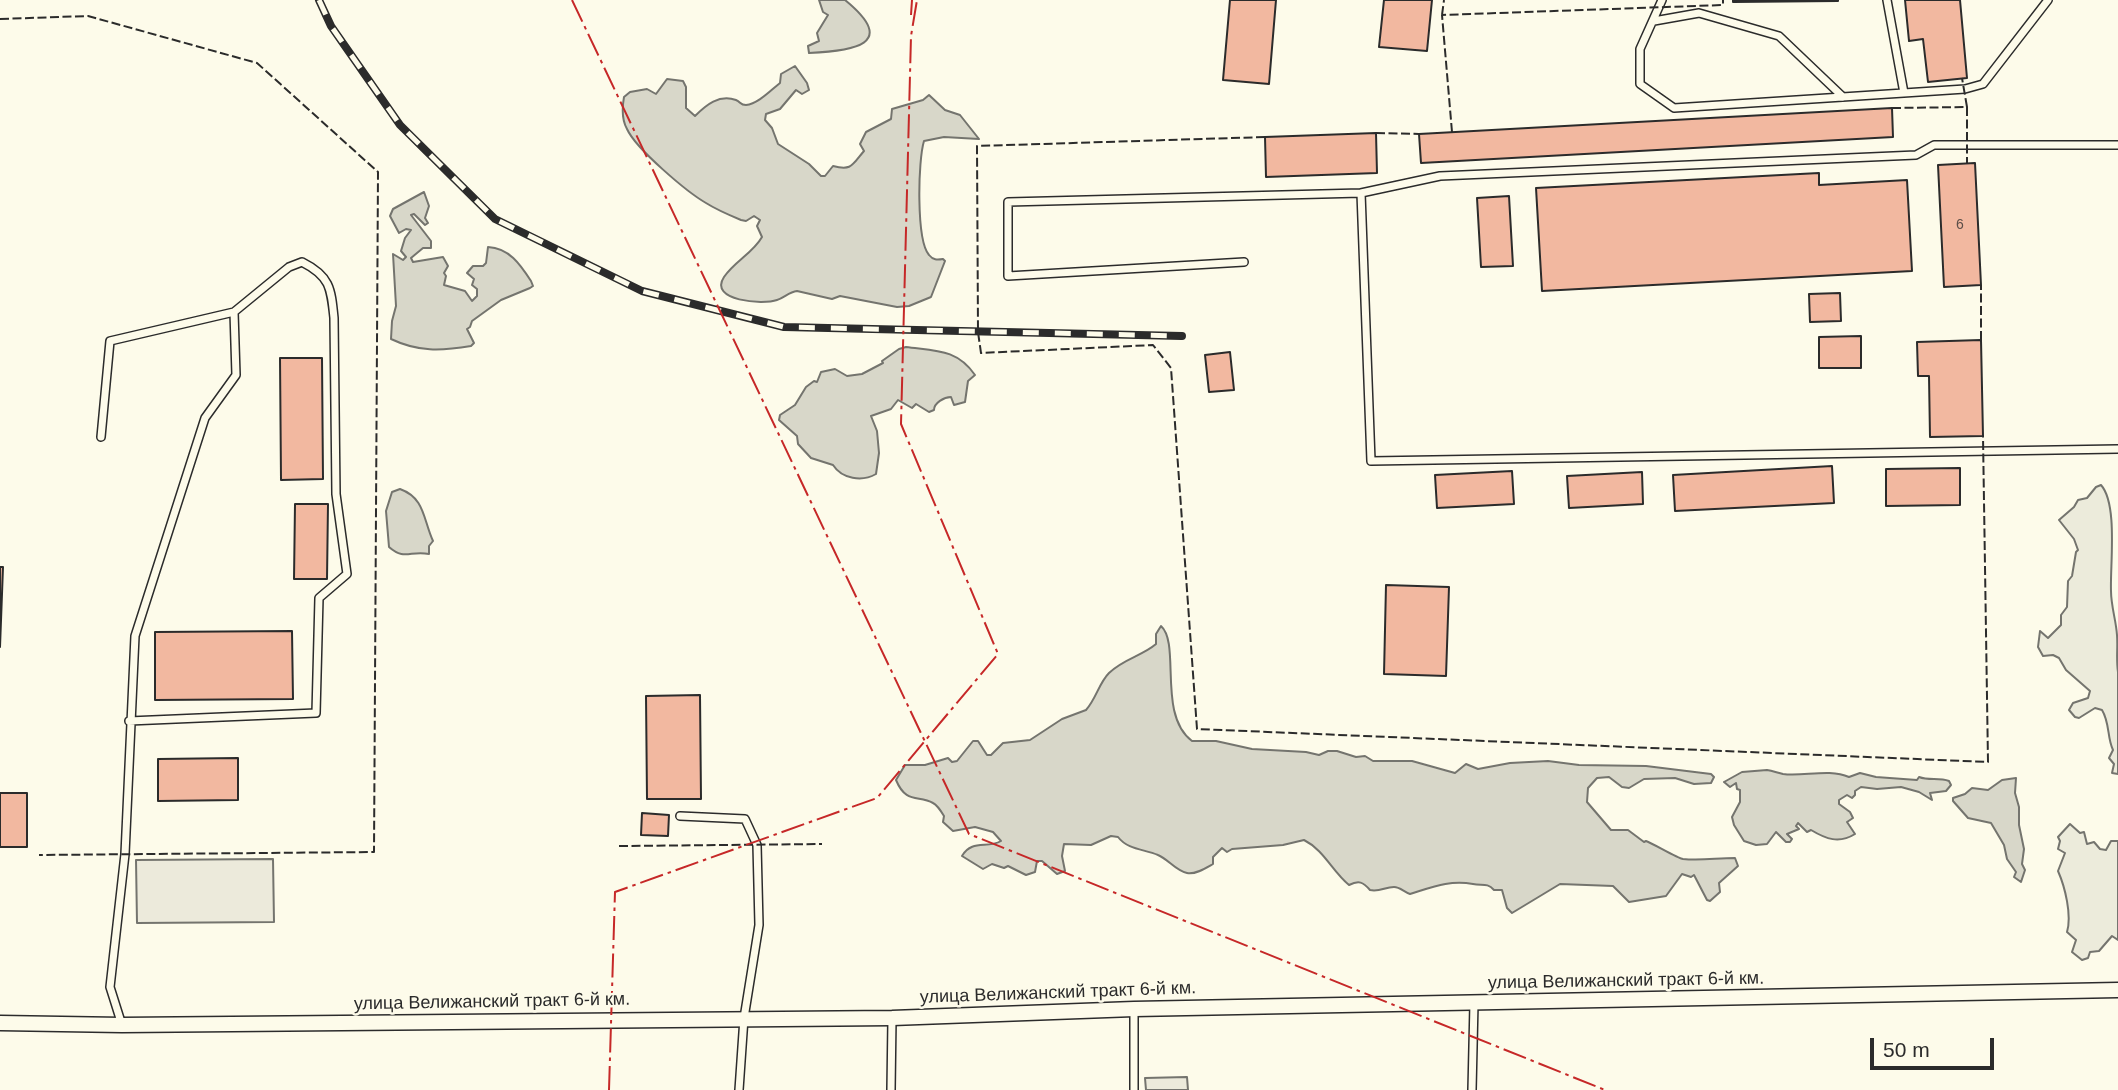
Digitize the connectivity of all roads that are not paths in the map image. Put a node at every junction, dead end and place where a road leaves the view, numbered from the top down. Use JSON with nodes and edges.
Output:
{"nodes":[{"id":1,"x":1662,"y":0,"type":"edge"},
{"id":2,"x":1886,"y":0,"type":"edge"},
{"id":3,"x":2048,"y":0,"type":"edge"},
{"id":4,"x":1654,"y":21,"type":"junction"},
{"id":5,"x":1904,"y":93,"type":"junction"},
{"id":6,"x":1843,"y":97,"type":"junction"},
{"id":7,"x":2118,"y":145,"type":"edge"},
{"id":8,"x":1361,"y":193,"type":"junction"},
{"id":9,"x":1244,"y":262,"type":"dead end"},
{"id":10,"x":234,"y":312,"type":"junction"},
{"id":11,"x":101,"y":438,"type":"dead end"},
{"id":12,"x":2118,"y":449,"type":"edge"},
{"id":13,"x":129,"y":721,"type":"junction"},
{"id":14,"x":680,"y":816,"type":"dead end"},
{"id":15,"x":2118,"y":990,"type":"edge"},
{"id":16,"x":1474,"y":1003,"type":"junction"},
{"id":17,"x":1134,"y":1009,"type":"junction"},
{"id":18,"x":744,"y":1018,"type":"junction"},
{"id":19,"x":892,"y":1018,"type":"junction"},
{"id":20,"x":0,"y":1023,"type":"edge"},
{"id":21,"x":122,"y":1025,"type":"junction"},
{"id":22,"x":738,"y":1090,"type":"edge"},
{"id":23,"x":891,"y":1090,"type":"edge"},
{"id":24,"x":1134,"y":1090,"type":"edge"},
{"id":25,"x":1472,"y":1090,"type":"edge"}],
"edges":[{"from":1,"to":4,"type":"lane"},
{"from":2,"to":5,"type":"lane"},
{"from":3,"to":5,"type":"lane"},
{"from":4,"to":6,"type":"lane"},
{"from":4,"to":6,"type":"lane"},
{"from":5,"to":6,"type":"lane"},
{"from":7,"to":8,"type":"lane"},
{"from":8,"to":9,"type":"lane"},
{"from":8,"to":12,"type":"lane"},
{"from":10,"to":11,"type":"lane"},
{"from":10,"to":13,"type":"lane"},
{"from":10,"to":13,"type":"lane"},
{"from":13,"to":21,"type":"lane"},
{"from":14,"to":18,"type":"lane"},
{"from":15,"to":16,"type":"street","name":"улица Велижанский тракт 6-й км."},
{"from":16,"to":17,"type":"street","name":"улица Велижанский тракт 6-й км."},
{"from":16,"to":25,"type":"lane"},
{"from":17,"to":19,"type":"street","name":"улица Велижанский тракт 6-й км."},
{"from":17,"to":24,"type":"lane"},
{"from":18,"to":19,"type":"street","name":"улица Велижанский тракт 6-й км."},
{"from":18,"to":21,"type":"street","name":"улица Велижанский тракт 6-й км."},
{"from":18,"to":22,"type":"lane"},
{"from":19,"to":23,"type":"lane"},
{"from":20,"to":21,"type":"street","name":"улица Велижанский тракт 6-й км."}]}
